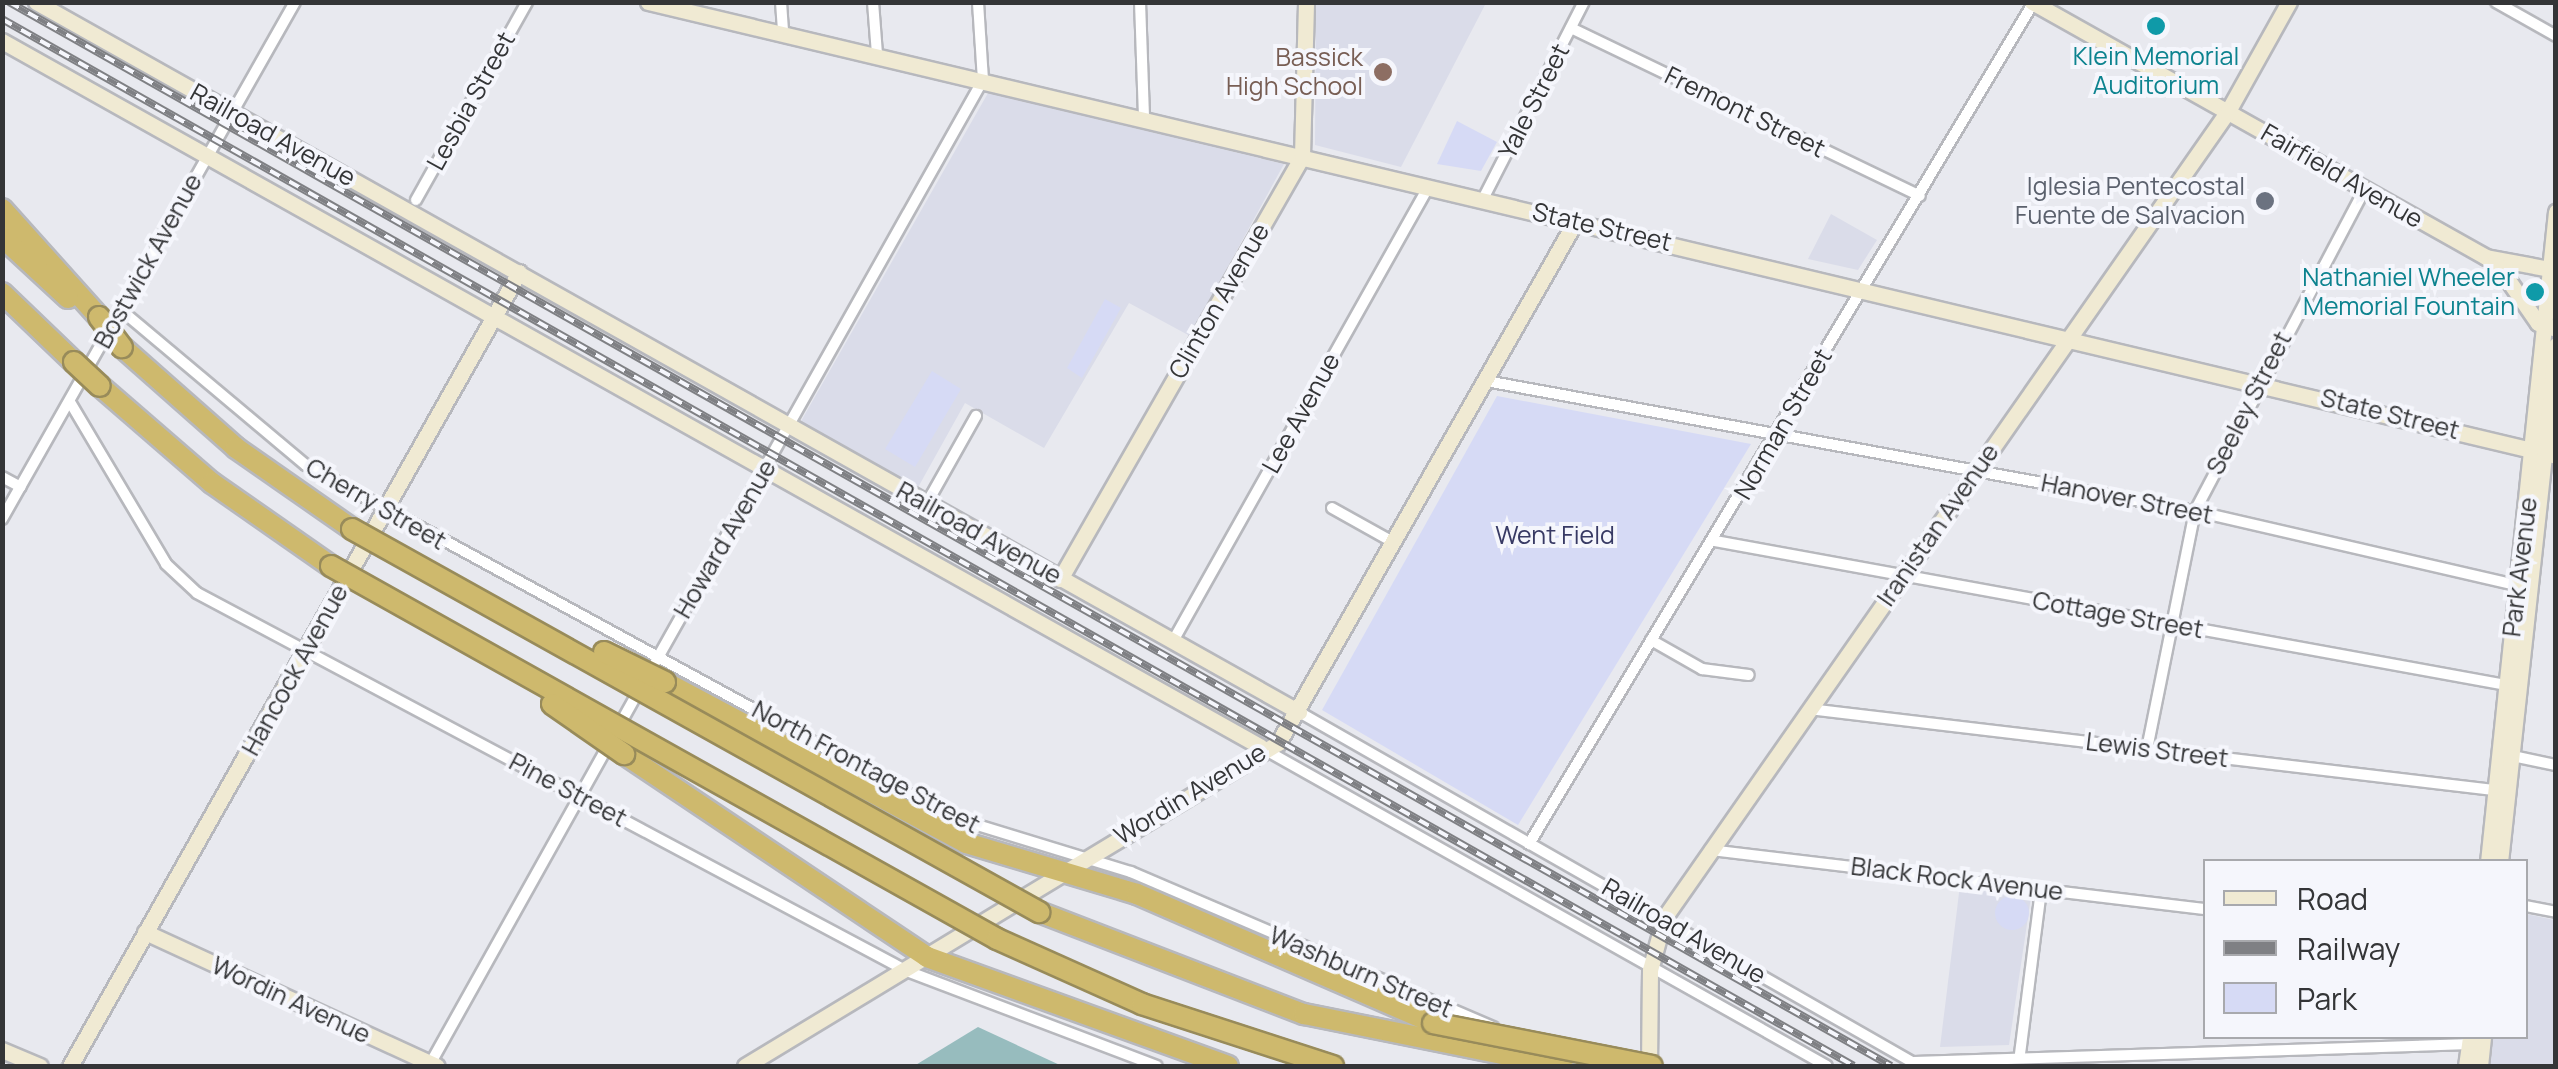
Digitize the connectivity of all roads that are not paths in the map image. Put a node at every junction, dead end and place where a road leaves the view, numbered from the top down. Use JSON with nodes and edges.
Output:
{"nodes":[{"id":1,"x":36,"y":2,"type":"edge"},
{"id":2,"x":295,"y":2,"type":"edge"},
{"id":3,"x":527,"y":2,"type":"edge"},
{"id":4,"x":648,"y":2,"type":"edge"},
{"id":5,"x":781,"y":2,"type":"edge"},
{"id":6,"x":873,"y":2,"type":"edge"},
{"id":7,"x":978,"y":2,"type":"edge"},
{"id":8,"x":1140,"y":2,"type":"edge"},
{"id":9,"x":1306,"y":2,"type":"edge"},
{"id":10,"x":1584,"y":2,"type":"edge"},
{"id":11,"x":2289,"y":2,"type":"edge"},
{"id":12,"x":2496,"y":2,"type":"edge"},
{"id":13,"x":2033,"y":3,"type":"edge"},
{"id":14,"x":670,"y":5,"type":"edge"},
{"id":15,"x":1571,"y":28,"type":"junction"},
{"id":16,"x":782,"y":33,"type":"junction"},
{"id":17,"x":2556,"y":36,"type":"edge"},
{"id":18,"x":2,"y":41,"type":"edge"},
{"id":19,"x":876,"y":54,"type":"junction"},
{"id":20,"x":983,"y":80,"type":"junction"},
{"id":21,"x":2228,"y":112,"type":"junction"},
{"id":22,"x":233,"y":113,"type":"junction"},
{"id":23,"x":1144,"y":118,"type":"junction"},
{"id":24,"x":208,"y":155,"type":"junction"},
{"id":25,"x":1302,"y":156,"type":"junction"},
{"id":26,"x":1429,"y":186,"type":"junction"},
{"id":27,"x":2365,"y":189,"type":"junction"},
{"id":28,"x":1920,"y":196,"type":"junction"},
{"id":29,"x":1483,"y":199,"type":"junction"},
{"id":30,"x":416,"y":200,"type":"dead end"},
{"id":31,"x":2,"y":210,"type":"edge"},
{"id":32,"x":2556,"y":212,"type":"edge"},
{"id":33,"x":1575,"y":222,"type":"junction"},
{"id":34,"x":2,"y":238,"type":"edge"},
{"id":35,"x":2495,"y":261,"type":"junction"},
{"id":36,"x":2552,"y":271,"type":"edge"},
{"id":37,"x":519,"y":272,"type":"junction"},
{"id":38,"x":1864,"y":287,"type":"junction"},
{"id":39,"x":2,"y":292,"type":"edge"},
{"id":40,"x":2,"y":308,"type":"edge"},
{"id":41,"x":121,"y":310,"type":"junction"},
{"id":42,"x":494,"y":316,"type":"junction"},
{"id":43,"x":97,"y":320,"type":"junction"},
{"id":44,"x":2550,"y":328,"type":"edge"},
{"id":45,"x":2071,"y":338,"type":"junction"},
{"id":46,"x":2556,"y":345,"type":"edge"},
{"id":47,"x":74,"y":362,"type":"junction"},
{"id":48,"x":1486,"y":380,"type":"junction"},
{"id":49,"x":2256,"y":380,"type":"junction"},
{"id":50,"x":70,"y":402,"type":"junction"},
{"id":51,"x":976,"y":416,"type":"dead end"},
{"id":52,"x":789,"y":426,"type":"junction"},
{"id":53,"x":1776,"y":434,"type":"junction"},
{"id":54,"x":2545,"y":453,"type":"edge"},
{"id":55,"x":764,"y":469,"type":"junction"},
{"id":56,"x":1978,"y":469,"type":"junction"},
{"id":57,"x":2,"y":477,"type":"edge"},
{"id":58,"x":21,"y":487,"type":"junction"},
{"id":59,"x":927,"y":504,"type":"junction"},
{"id":60,"x":1332,"y":508,"type":"dead end"},
{"id":61,"x":2195,"y":511,"type":"junction"},
{"id":62,"x":384,"y":512,"type":"junction"},
{"id":63,"x":2,"y":519,"type":"edge"},
{"id":64,"x":1715,"y":541,"type":"junction"},
{"id":65,"x":1395,"y":542,"type":"junction"},
{"id":66,"x":1903,"y":576,"type":"junction"},
{"id":67,"x":1060,"y":579,"type":"junction"},
{"id":68,"x":2524,"y":587,"type":"junction"},
{"id":69,"x":2172,"y":625,"type":"junction"},
{"id":70,"x":1651,"y":640,"type":"junction"},
{"id":71,"x":1173,"y":641,"type":"junction"},
{"id":72,"x":307,"y":652,"type":"junction"},
{"id":73,"x":486,"y":655,"type":"junction"},
{"id":74,"x":580,"y":658,"type":"junction"},
{"id":75,"x":657,"y":658,"type":"junction"},
{"id":76,"x":1749,"y":675,"type":"dead end"},
{"id":77,"x":2514,"y":687,"type":"junction"},
{"id":78,"x":1808,"y":708,"type":"junction"},
{"id":79,"x":1299,"y":712,"type":"junction"},
{"id":80,"x":1260,"y":747,"type":"junction"},
{"id":81,"x":2147,"y":748,"type":"junction"},
{"id":82,"x":2505,"y":754,"type":"junction"},
{"id":83,"x":2556,"y":765,"type":"edge"},
{"id":84,"x":2501,"y":791,"type":"junction"},
{"id":85,"x":580,"y":796,"type":"junction"},
{"id":86,"x":1529,"y":844,"type":"junction"},
{"id":87,"x":1709,"y":850,"type":"junction"},
{"id":88,"x":2489,"y":859,"type":"edge"},
{"id":89,"x":2500,"y":859,"type":"edge"},
{"id":90,"x":1072,"y":865,"type":"junction"},
{"id":91,"x":2041,"y":890,"type":"junction"},
{"id":92,"x":2528,"y":906,"type":"edge"},
{"id":93,"x":2203,"y":908,"type":"edge"},
{"id":94,"x":2556,"y":912,"type":"edge"},
{"id":95,"x":1664,"y":918,"type":"junction"},
{"id":96,"x":145,"y":932,"type":"junction"},
{"id":97,"x":927,"y":957,"type":"junction"},
{"id":98,"x":907,"y":970,"type":"junction"},
{"id":99,"x":1650,"y":970,"type":"junction"},
{"id":100,"x":2476,"y":1040,"type":"edge"},
{"id":101,"x":2,"y":1050,"type":"edge"},
{"id":102,"x":2020,"y":1054,"type":"junction"},
{"id":103,"x":1916,"y":1064,"type":"edge"},
{"id":104,"x":432,"y":1065,"type":"edge"},
{"id":105,"x":1650,"y":1065,"type":"edge"},
{"id":106,"x":40,"y":1066,"type":"edge"},
{"id":107,"x":70,"y":1066,"type":"edge"},
{"id":108,"x":745,"y":1066,"type":"edge"},
{"id":109,"x":1157,"y":1066,"type":"edge"},
{"id":110,"x":1228,"y":1066,"type":"edge"},
{"id":111,"x":1333,"y":1066,"type":"edge"},
{"id":112,"x":1563,"y":1066,"type":"edge"},
{"id":113,"x":1828,"y":1066,"type":"edge"},
{"id":114,"x":2466,"y":1066,"type":"edge"},
{"id":115,"x":2480,"y":1066,"type":"edge"}],
"edges":[{"from":1,"to":22,"type":"street","name":"Railroad Avenue"},
{"from":2,"to":22,"type":"street","name":"Bostwick Avenue"},
{"from":3,"to":30,"type":"street","name":"Lesbia Street"},
{"from":4,"to":14,"type":"street","name":"State Street"},
{"from":5,"to":16,"type":"street"},
{"from":6,"to":19,"type":"street"},
{"from":7,"to":20,"type":"street"},
{"from":8,"to":23,"type":"street"},
{"from":9,"to":25,"type":"street","name":"Clinton Avenue"},
{"from":10,"to":15,"type":"street","name":"Yale Street"},
{"from":11,"to":21,"type":"street","name":"Iranistan Avenue"},
{"from":12,"to":17,"type":"street"},
{"from":13,"to":21,"type":"street","name":"Fairfield Avenue"},
{"from":13,"to":28,"type":"street","name":"Norman Street"},
{"from":14,"to":16,"type":"street","name":"State Street"},
{"from":15,"to":28,"type":"street","name":"Fremont Street"},
{"from":15,"to":29,"type":"street","name":"Yale Street"},
{"from":16,"to":19,"type":"street","name":"State Street"},
{"from":18,"to":24,"type":"street","name":"Railroad Avenue"},
{"from":19,"to":20,"type":"street","name":"State Street"},
{"from":20,"to":23,"type":"street","name":"State Street"},
{"from":20,"to":52,"type":"street","name":"Howard Avenue"},
{"from":21,"to":27,"type":"street","name":"Fairfield Avenue"},
{"from":21,"to":45,"type":"street","name":"Iranistan Avenue"},
{"from":22,"to":24,"type":"street","name":"Bostwick Avenue"},
{"from":22,"to":37,"type":"street","name":"Railroad Avenue"},
{"from":23,"to":25,"type":"street","name":"State Street"},
{"from":24,"to":41,"type":"street","name":"Bostwick Avenue"},
{"from":24,"to":42,"type":"street","name":"Railroad Avenue"},
{"from":25,"to":26,"type":"street","name":"State Street"},
{"from":25,"to":67,"type":"street","name":"Clinton Avenue"},
{"from":26,"to":29,"type":"street","name":"State Street"},
{"from":26,"to":71,"type":"street","name":"Lee Avenue"},
{"from":27,"to":35,"type":"street","name":"Fairfield Avenue"},
{"from":27,"to":49,"type":"street","name":"Seeley Street"},
{"from":28,"to":38,"type":"street","name":"Norman Street"},
{"from":29,"to":33,"type":"street","name":"State Street"},
{"from":31,"to":43,"type":"highway"},
{"from":32,"to":36,"type":"street","name":"Park Avenue"},
{"from":33,"to":38,"type":"street","name":"State Street"},
{"from":33,"to":48,"type":"street","name":"Wordin Avenue"},
{"from":34,"to":43,"type":"highway"},
{"from":35,"to":36,"type":"street","name":"Fairfield Avenue"},
{"from":35,"to":44,"type":"street","name":"Fairfield Avenue"},
{"from":36,"to":44,"type":"street","name":"Park Avenue"},
{"from":37,"to":42,"type":"street","name":"Hancock Avenue"},
{"from":37,"to":52,"type":"street","name":"Railroad Avenue"},
{"from":38,"to":45,"type":"street","name":"State Street"},
{"from":38,"to":53,"type":"street","name":"Norman Street"},
{"from":39,"to":47,"type":"highway"},
{"from":40,"to":47,"type":"highway"},
{"from":41,"to":50,"type":"street","name":"Bostwick Avenue"},
{"from":41,"to":62,"type":"street","name":"Cherry Street"},
{"from":42,"to":55,"type":"street","name":"Railroad Avenue"},
{"from":42,"to":62,"type":"street","name":"Hancock Avenue"},
{"from":43,"to":74,"type":"highway","bridge":true},
{"from":44,"to":54,"type":"street","name":"Park Avenue"},
{"from":45,"to":49,"type":"street","name":"State Street"},
{"from":45,"to":56,"type":"street","name":"Iranistan Avenue"},
{"from":46,"to":54,"type":"street","name":"Park Avenue"},
{"from":47,"to":73,"type":"highway","bridge":true},
{"from":48,"to":53,"type":"street","name":"Hanover Street"},
{"from":48,"to":65,"type":"street","name":"Wordin Avenue"},
{"from":49,"to":54,"type":"street","name":"State Street"},
{"from":49,"to":61,"type":"street","name":"Seeley Street"},
{"from":50,"to":58,"type":"street","name":"Bostwick Avenue"},
{"from":50,"to":72,"type":"street","name":"Pine Street"},
{"from":51,"to":59,"type":"street"},
{"from":52,"to":55,"type":"street","name":"Howard Avenue"},
{"from":52,"to":59,"type":"street","name":"Railroad Avenue"},
{"from":53,"to":56,"type":"street","name":"Hanover Street"},
{"from":53,"to":64,"type":"street","name":"Norman Street"},
{"from":54,"to":68,"type":"street","name":"Park Avenue"},
{"from":55,"to":75,"type":"street","name":"Howard Avenue"},
{"from":55,"to":80,"type":"street","name":"Railroad Avenue"},
{"from":56,"to":61,"type":"street","name":"Hanover Street"},
{"from":56,"to":66,"type":"street","name":"Iranistan Avenue"},
{"from":57,"to":58,"type":"street"},
{"from":58,"to":63,"type":"street","name":"Bostwick Avenue"},
{"from":59,"to":67,"type":"street","name":"Railroad Avenue"},
{"from":60,"to":65,"type":"street"},
{"from":61,"to":68,"type":"street","name":"Hanover Street"},
{"from":61,"to":69,"type":"street","name":"Seeley Street"},
{"from":62,"to":72,"type":"street","name":"Hancock Avenue"},
{"from":62,"to":75,"type":"street","name":"Cherry Street"},
{"from":64,"to":66,"type":"street","name":"Cottage Street"},
{"from":64,"to":70,"type":"street","name":"Norman Street"},
{"from":65,"to":79,"type":"street","name":"Wordin Avenue"},
{"from":66,"to":69,"type":"street","name":"Cottage Street"},
{"from":66,"to":78,"type":"street","name":"Iranistan Avenue"},
{"from":67,"to":71,"type":"street","name":"Railroad Avenue"},
{"from":68,"to":77,"type":"street","name":"Park Avenue"},
{"from":69,"to":77,"type":"street","name":"Cottage Street"},
{"from":69,"to":81,"type":"street","name":"Seeley Street"},
{"from":70,"to":76,"type":"street"},
{"from":70,"to":86,"type":"street","name":"Norman Street"},
{"from":71,"to":79,"type":"street","name":"Railroad Avenue"},
{"from":72,"to":85,"type":"street","name":"Pine Street"},
{"from":72,"to":96,"type":"street","name":"Hancock Avenue"},
{"from":73,"to":97,"type":"highway","bridge":true},
{"from":73,"to":111,"type":"highway","bridge":true},
{"from":74,"to":90,"type":"highway","bridge":true},
{"from":74,"to":112,"type":"highway","bridge":true},
{"from":75,"to":85,"type":"street","name":"Howard Avenue"},
{"from":75,"to":90,"type":"street","name":"North Frontage Street"},
{"from":77,"to":82,"type":"street","name":"Park Avenue"},
{"from":78,"to":81,"type":"street","name":"Lewis Street"},
{"from":78,"to":87,"type":"street","name":"Iranistan Avenue"},
{"from":79,"to":80,"type":"street","name":"Wordin Avenue"},
{"from":79,"to":86,"type":"street","name":"Railroad Avenue"},
{"from":80,"to":90,"type":"street","name":"Wordin Avenue"},
{"from":80,"to":99,"type":"street","name":"Railroad Avenue"},
{"from":81,"to":84,"type":"street","name":"Lewis Street"},
{"from":82,"to":83,"type":"street"},
{"from":82,"to":84,"type":"street","name":"Park Avenue"},
{"from":84,"to":88,"type":"street","name":"Park Avenue"},
{"from":84,"to":89,"type":"street","name":"Park Avenue"},
{"from":85,"to":98,"type":"street","name":"Pine Street"},
{"from":85,"to":104,"type":"street","name":"Howard Avenue"},
{"from":86,"to":95,"type":"street","name":"Railroad Avenue"},
{"from":87,"to":91,"type":"street","name":"Black Rock Avenue"},
{"from":87,"to":95,"type":"street","name":"Iranistan Avenue"},
{"from":90,"to":97,"type":"street","name":"Wordin Avenue"},
{"from":90,"to":105,"type":"street","name":"Washburn Street"},
{"from":90,"to":105,"type":"highway","bridge":true},
{"from":91,"to":93,"type":"street","name":"Black Rock Avenue"},
{"from":91,"to":102,"type":"street"},
{"from":92,"to":94,"type":"street"},
{"from":95,"to":99,"type":"street","name":"Iranistan Avenue"},
{"from":95,"to":103,"type":"street","name":"Railroad Avenue"},
{"from":96,"to":104,"type":"street","name":"Wordin Avenue"},
{"from":96,"to":107,"type":"street","name":"Hancock Avenue"},
{"from":97,"to":98,"type":"street","name":"Wordin Avenue"},
{"from":97,"to":110,"type":"highway"},
{"from":98,"to":108,"type":"street","name":"Wordin Avenue"},
{"from":98,"to":109,"type":"street","name":"Pine Street"},
{"from":99,"to":105,"type":"street","name":"Iranistan Avenue"},
{"from":99,"to":113,"type":"street","name":"Railroad Avenue"},
{"from":100,"to":102,"type":"street"},
{"from":100,"to":114,"type":"street"},
{"from":100,"to":115,"type":"street"},
{"from":101,"to":106,"type":"street"},
{"from":102,"to":103,"type":"street"}]}
